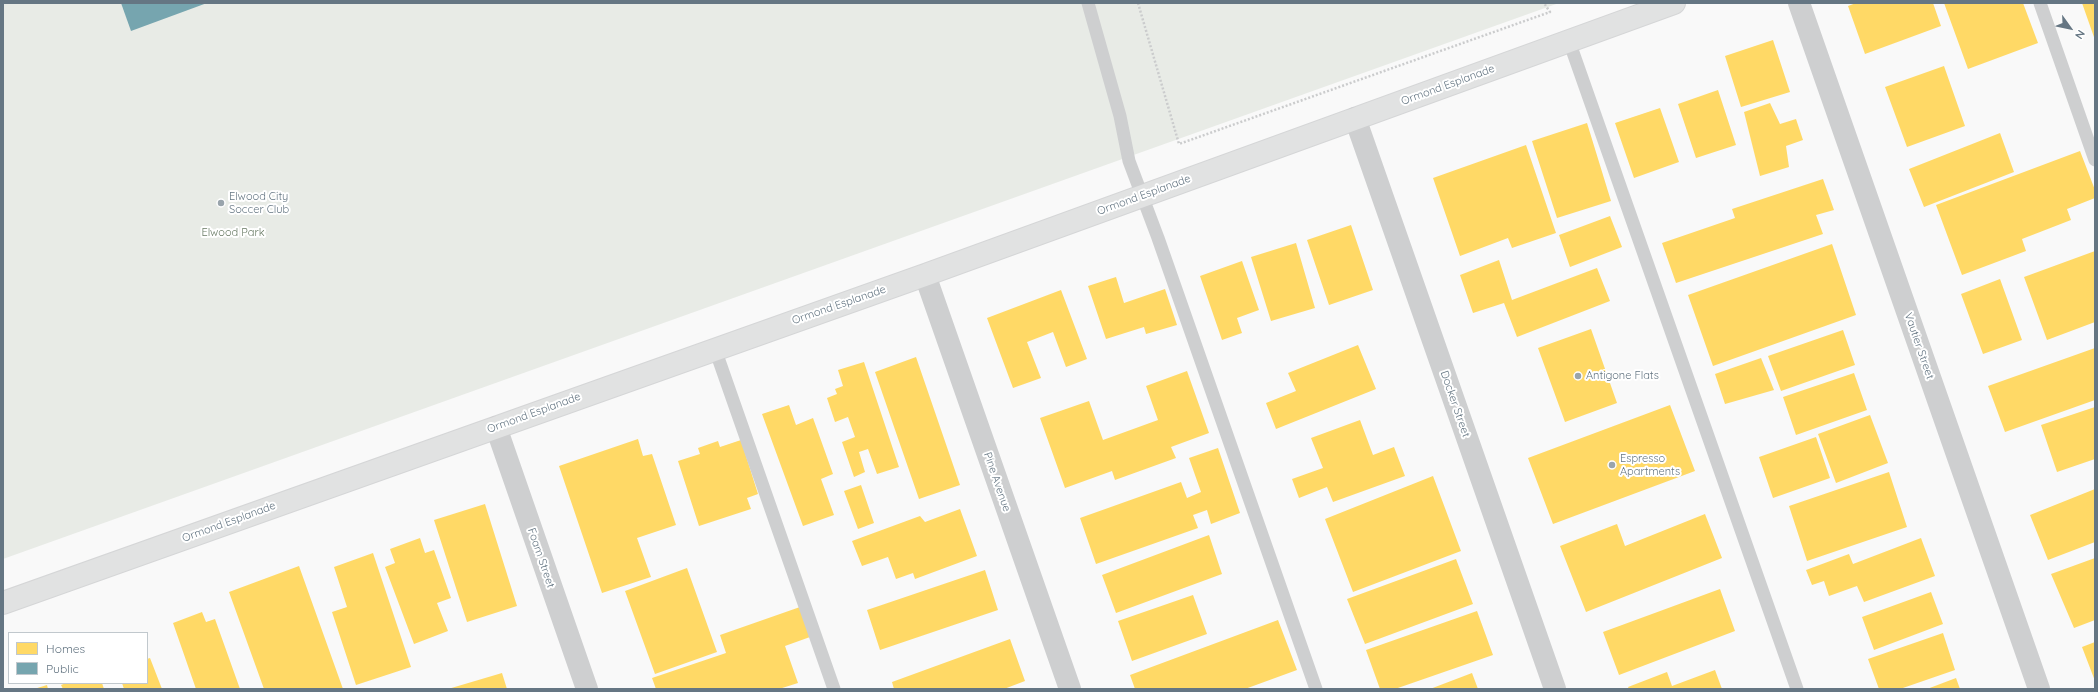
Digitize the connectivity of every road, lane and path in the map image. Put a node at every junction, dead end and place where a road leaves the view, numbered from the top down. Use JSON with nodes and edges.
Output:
{"nodes":[{"id":1,"x":1088,"y":3,"type":"edge"},
{"id":2,"x":1138,"y":3,"type":"edge"},
{"id":3,"x":1544,"y":3,"type":"edge"},
{"id":4,"x":1674,"y":3,"type":"edge"},
{"id":5,"x":1799,"y":3,"type":"edge"},
{"id":6,"x":2040,"y":3,"type":"edge"},
{"id":7,"x":1569,"y":41,"type":"junction"},
{"id":8,"x":1355,"y":118,"type":"junction"},
{"id":9,"x":2095,"y":160,"type":"edge"},
{"id":10,"x":1141,"y":196,"type":"junction"},
{"id":11,"x":925,"y":275,"type":"junction"},
{"id":12,"x":714,"y":349,"type":"junction"},
{"id":13,"x":496,"y":427,"type":"junction"},
{"id":14,"x":3,"y":603,"type":"edge"},
{"id":15,"x":587,"y":689,"type":"edge"},
{"id":16,"x":834,"y":689,"type":"edge"},
{"id":17,"x":1070,"y":689,"type":"edge"},
{"id":18,"x":1316,"y":689,"type":"edge"},
{"id":19,"x":1555,"y":689,"type":"edge"},
{"id":20,"x":1797,"y":689,"type":"edge"},
{"id":21,"x":2039,"y":689,"type":"edge"}],
"edges":[{"from":1,"to":10,"type":"lane"},
{"from":2,"to":3,"type":"path"},
{"from":4,"to":7,"type":"main road","name":"Ormond Esplanade"},
{"from":5,"to":21,"type":"street","name":"Vautier Street"},
{"from":6,"to":9,"type":"lane"},
{"from":7,"to":8,"type":"main road","name":"Ormond Esplanade"},
{"from":7,"to":20,"type":"lane"},
{"from":8,"to":10,"type":"main road","name":"Ormond Esplanade"},
{"from":8,"to":19,"type":"street","name":"Docker Street"},
{"from":10,"to":11,"type":"main road","name":"Ormond Esplanade"},
{"from":10,"to":18,"type":"lane"},
{"from":11,"to":12,"type":"main road","name":"Ormond Esplanade"},
{"from":11,"to":17,"type":"street","name":"Pine Avenue"},
{"from":12,"to":13,"type":"main road","name":"Ormond Esplanade"},
{"from":12,"to":16,"type":"lane"},
{"from":13,"to":14,"type":"main road","name":"Ormond Esplanade"},
{"from":13,"to":15,"type":"street","name":"Foam Street"}]}
